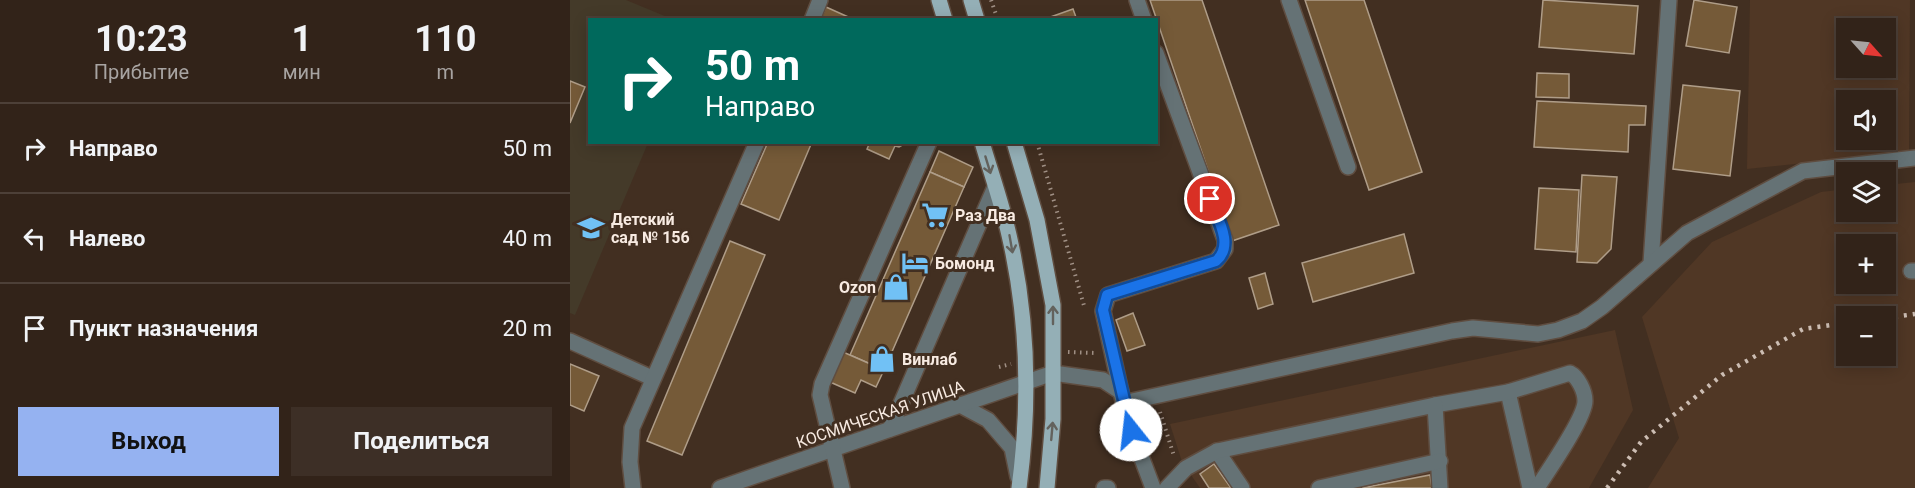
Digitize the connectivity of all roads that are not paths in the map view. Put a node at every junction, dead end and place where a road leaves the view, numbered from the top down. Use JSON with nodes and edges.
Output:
{"nodes":[{"id":1,"x":820,"y":0,"type":"edge"},
{"id":2,"x":939,"y":0,"type":"edge"},
{"id":3,"x":971,"y":0,"type":"edge"},
{"id":4,"x":1137,"y":0,"type":"edge"},
{"id":5,"x":1289,"y":0,"type":"edge"},
{"id":6,"x":1669,"y":0,"type":"edge"},
{"id":7,"x":813,"y":18,"type":"edge"},
{"id":8,"x":944,"y":18,"type":"edge"},
{"id":9,"x":976,"y":18,"type":"edge"},
{"id":10,"x":1143,"y":18,"type":"edge"},
{"id":11,"x":1158,"y":58,"type":"edge"},
{"id":12,"x":756,"y":144,"type":"edge"},
{"id":13,"x":928,"y":144,"type":"edge"},
{"id":14,"x":983,"y":144,"type":"edge"},
{"id":15,"x":1015,"y":144,"type":"edge"},
{"id":16,"x":1915,"y":158,"type":"edge"},
{"id":17,"x":1348,"y":168,"type":"dead end"},
{"id":18,"x":995,"y":187,"type":"junction"},
{"id":19,"x":1651,"y":263,"type":"junction"},
{"id":20,"x":570,"y":341,"type":"edge"},
{"id":21,"x":1053,"y":373,"type":"junction"},
{"id":22,"x":652,"y":378,"type":"junction"},
{"id":23,"x":1025,"y":383,"type":"junction"},
{"id":24,"x":1508,"y":392,"type":"junction"},
{"id":25,"x":1122,"y":398,"type":"junction"},
{"id":26,"x":960,"y":405,"type":"junction"},
{"id":27,"x":1435,"y":405,"type":"junction"},
{"id":28,"x":890,"y":429,"type":"junction"},
{"id":29,"x":831,"y":450,"type":"junction"},
{"id":30,"x":1217,"y":451,"type":"junction"},
{"id":31,"x":1440,"y":461,"type":"junction"},
{"id":32,"x":1019,"y":486,"type":"edge"},
{"id":33,"x":633,"y":488,"type":"edge"},
{"id":34,"x":720,"y":488,"type":"edge"},
{"id":35,"x":842,"y":488,"type":"edge"},
{"id":36,"x":1047,"y":488,"type":"edge"},
{"id":37,"x":1153,"y":488,"type":"edge"},
{"id":38,"x":1167,"y":488,"type":"edge"},
{"id":39,"x":1242,"y":488,"type":"edge"},
{"id":40,"x":1319,"y":488,"type":"edge"},
{"id":41,"x":1440,"y":488,"type":"edge"},
{"id":42,"x":1530,"y":488,"type":"edge"},
{"id":43,"x":1537,"y":488,"type":"edge"}],
"edges":[{"from":1,"to":7,"type":"street"},
{"from":2,"to":8,"type":"main road"},
{"from":3,"to":9,"type":"main road"},
{"from":4,"to":10,"type":"street"},
{"from":5,"to":17,"type":"street"},
{"from":6,"to":19,"type":"street"},
{"from":11,"to":25,"type":"street"},
{"from":12,"to":22,"type":"street"},
{"from":13,"to":29,"type":"street"},
{"from":14,"to":18,"type":"main road","one_way":true},
{"from":21,"to":15,"type":"main road","one_way":true},
{"from":16,"to":19,"type":"street"},
{"from":18,"to":23,"type":"main road","one_way":true},
{"from":18,"to":28,"type":"street"},
{"from":19,"to":25,"type":"street"},
{"from":20,"to":22,"type":"street"},
{"from":21,"to":23,"type":"street","name":"КОСМИЧЕСКАЯ УЛИЦА"},
{"from":21,"to":25,"type":"street"},
{"from":36,"to":21,"type":"main road","one_way":true},
{"from":22,"to":33,"type":"street"},
{"from":23,"to":26,"type":"street","name":"КОСМИЧЕСКАЯ УЛИЦА"},
{"from":23,"to":32,"type":"main road"},
{"from":24,"to":27,"type":"street"},
{"from":24,"to":42,"type":"street"},
{"from":24,"to":43,"type":"street"},
{"from":25,"to":37,"type":"street"},
{"from":26,"to":28,"type":"street","name":"КОСМИЧЕСКАЯ УЛИЦА"},
{"from":26,"to":32,"type":"street"},
{"from":27,"to":30,"type":"street"},
{"from":27,"to":31,"type":"street"},
{"from":28,"to":29,"type":"street","name":"КОСМИЧЕСКАЯ УЛИЦА"},
{"from":29,"to":34,"type":"street","name":"КОСМИЧЕСКАЯ УЛИЦА"},
{"from":29,"to":35,"type":"street"},
{"from":30,"to":38,"type":"street"},
{"from":30,"to":39,"type":"street"},
{"from":31,"to":40,"type":"street"},
{"from":31,"to":41,"type":"street"}]}
